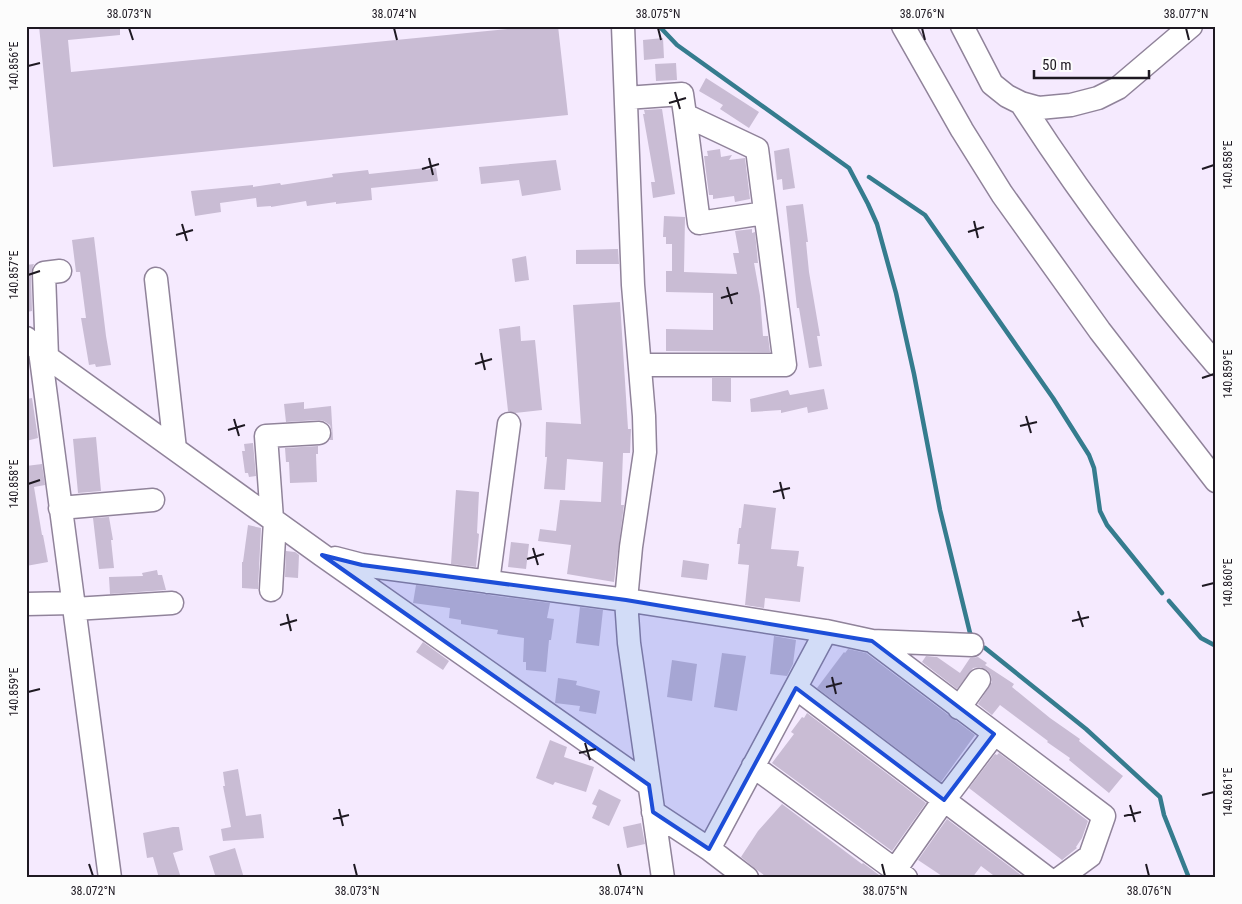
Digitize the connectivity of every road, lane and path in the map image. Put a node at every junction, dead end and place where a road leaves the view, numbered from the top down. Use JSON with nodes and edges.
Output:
{"nodes":[{"id":1,"x":623,"y":26,"type":"edge"},
{"id":2,"x":903,"y":26,"type":"edge"},
{"id":3,"x":962,"y":26,"type":"edge"},
{"id":4,"x":1191,"y":26,"type":"edge"},
{"id":5,"x":626,"y":98,"type":"junction"},
{"id":6,"x":1021,"y":103,"type":"junction"},
{"id":7,"x":685,"y":115,"type":"junction"},
{"id":8,"x":765,"y":213,"type":"junction"},
{"id":9,"x":60,"y":271,"type":"dead end"},
{"id":10,"x":156,"y":279,"type":"dead end"},
{"id":11,"x":38,"y":349,"type":"edge"},
{"id":12,"x":1216,"y":364,"type":"edge"},
{"id":13,"x":640,"y":365,"type":"junction"},
{"id":14,"x":509,"y":424,"type":"dead end"},
{"id":15,"x":319,"y":433,"type":"dead end"},
{"id":16,"x":175,"y":449,"type":"junction"},
{"id":17,"x":1216,"y":481,"type":"edge"},
{"id":18,"x":153,"y":500,"type":"dead end"},
{"id":19,"x":60,"y":508,"type":"junction"},
{"id":20,"x":273,"y":520,"type":"junction"},
{"id":21,"x":322,"y":555,"type":"junction"},
{"id":22,"x":488,"y":582,"type":"junction"},
{"id":23,"x":271,"y":590,"type":"dead end"},
{"id":24,"x":626,"y":600,"type":"junction"},
{"id":25,"x":172,"y":603,"type":"dead end"},
{"id":26,"x":26,"y":604,"type":"edge"},
{"id":27,"x":74,"y":606,"type":"junction"},
{"id":28,"x":826,"y":631,"type":"junction"},
{"id":29,"x":872,"y":640,"type":"junction"},
{"id":30,"x":972,"y":645,"type":"dead end"},
{"id":31,"x":979,"y":680,"type":"dead end"},
{"id":32,"x":796,"y":688,"type":"junction"},
{"id":33,"x":960,"y":708,"type":"junction"},
{"id":34,"x":994,"y":734,"type":"junction"},
{"id":35,"x":753,"y":766,"type":"junction"},
{"id":36,"x":649,"y":785,"type":"junction"},
{"id":37,"x":944,"y":800,"type":"junction"},
{"id":38,"x":653,"y":812,"type":"junction"},
{"id":39,"x":709,"y":849,"type":"junction"},
{"id":40,"x":901,"y":874,"type":"edge"},
{"id":41,"x":110,"y":878,"type":"edge"},
{"id":42,"x":663,"y":878,"type":"edge"},
{"id":43,"x":747,"y":878,"type":"edge"},
{"id":44,"x":1047,"y":878,"type":"edge"},
{"id":45,"x":1060,"y":878,"type":"edge"}],
"edges":[{"from":1,"to":5,"type":"street"},
{"from":2,"to":17,"type":"street"},
{"from":3,"to":6,"type":"street"},
{"from":4,"to":6,"type":"street"},
{"from":5,"to":7,"type":"street"},
{"from":5,"to":13,"type":"street"},
{"from":6,"to":12,"type":"street"},
{"from":7,"to":8,"type":"street"},
{"from":7,"to":8,"type":"street"},
{"from":8,"to":13,"type":"street"},
{"from":9,"to":11,"type":"street"},
{"from":10,"to":16,"type":"street"},
{"from":11,"to":16,"type":"street"},
{"from":11,"to":19,"type":"street"},
{"from":13,"to":24,"type":"street"},
{"from":14,"to":22,"type":"street"},
{"from":15,"to":20,"type":"street"},
{"from":16,"to":20,"type":"street"},
{"from":18,"to":19,"type":"street"},
{"from":19,"to":27,"type":"street"},
{"from":20,"to":21,"type":"street"},
{"from":20,"to":23,"type":"street"},
{"from":21,"to":22,"type":"street"},
{"from":21,"to":36,"type":"street"},
{"from":22,"to":24,"type":"street"},
{"from":24,"to":28,"type":"street"},
{"from":24,"to":36,"type":"street"},
{"from":25,"to":27,"type":"street"},
{"from":26,"to":27,"type":"street"},
{"from":27,"to":41,"type":"street"},
{"from":28,"to":29,"type":"street"},
{"from":28,"to":32,"type":"street"},
{"from":29,"to":30,"type":"street"},
{"from":29,"to":33,"type":"street"},
{"from":31,"to":33,"type":"street"},
{"from":32,"to":35,"type":"street"},
{"from":32,"to":37,"type":"street"},
{"from":33,"to":34,"type":"street"},
{"from":34,"to":37,"type":"street"},
{"from":34,"to":45,"type":"street"},
{"from":35,"to":39,"type":"street"},
{"from":35,"to":40,"type":"street"},
{"from":36,"to":38,"type":"street"},
{"from":37,"to":40,"type":"street"},
{"from":37,"to":44,"type":"street"},
{"from":38,"to":39,"type":"street"},
{"from":38,"to":42,"type":"street"},
{"from":39,"to":43,"type":"street"}]}
